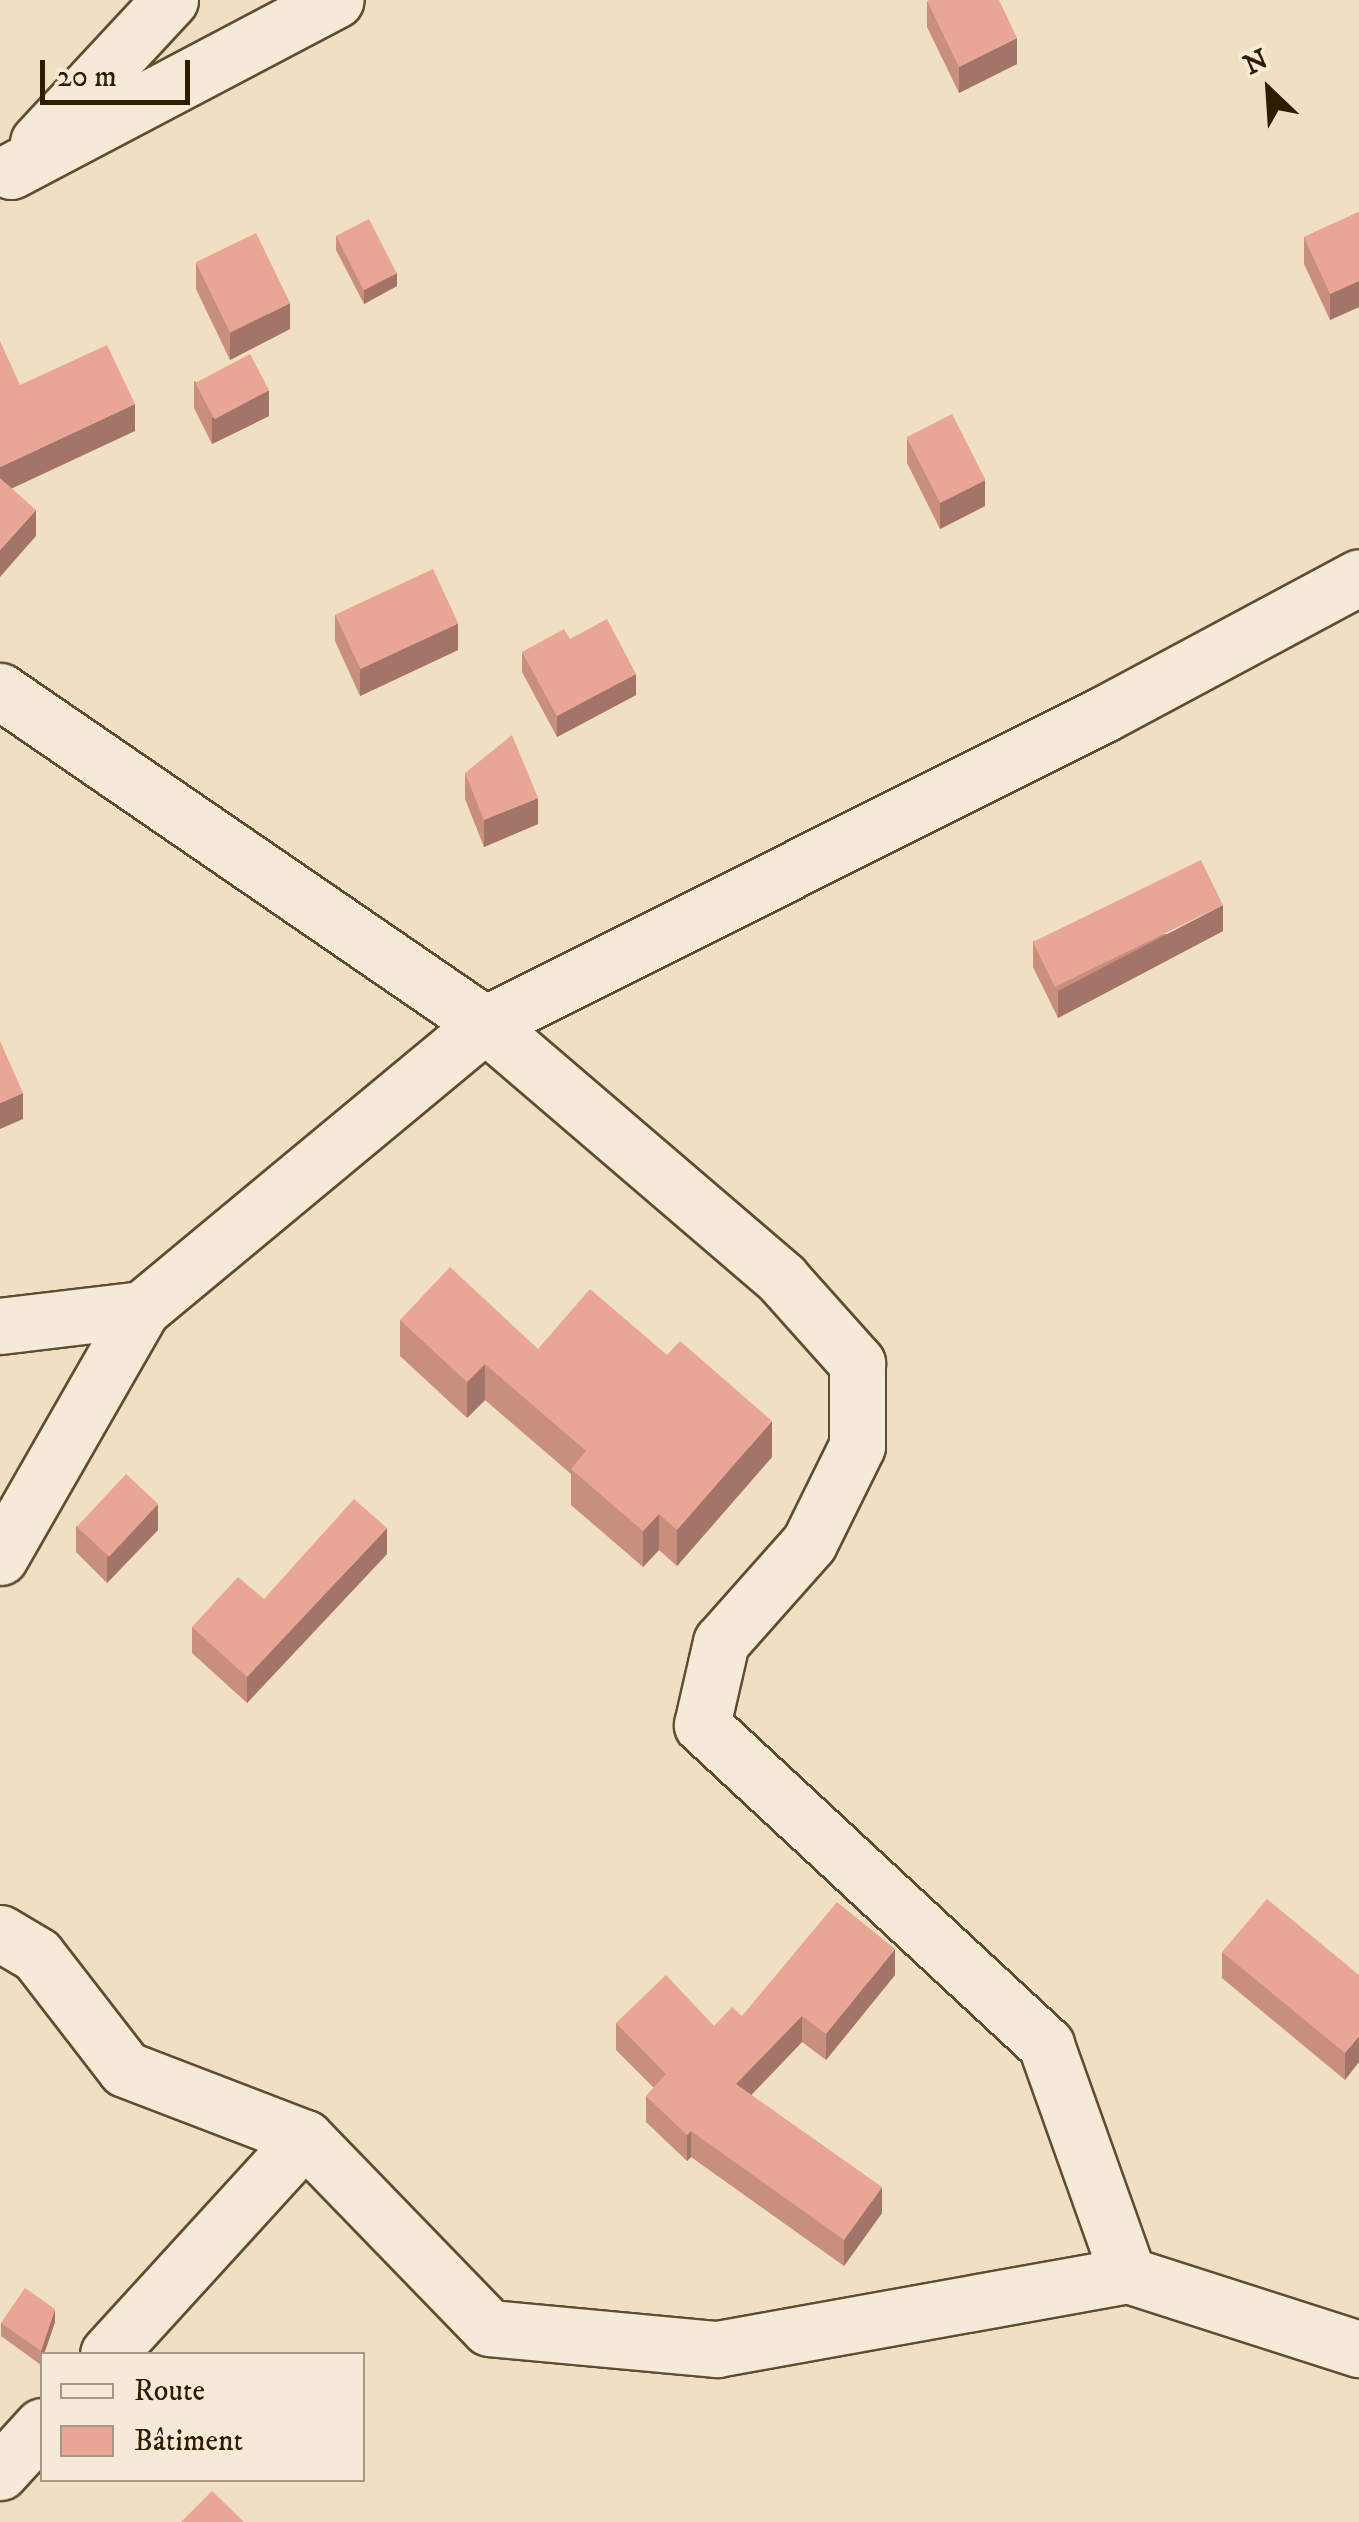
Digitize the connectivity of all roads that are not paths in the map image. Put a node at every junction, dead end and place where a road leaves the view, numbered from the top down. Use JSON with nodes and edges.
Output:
{"nodes":[{"id":1,"x":170,"y":0,"type":"edge"},
{"id":2,"x":336,"y":0,"type":"edge"},
{"id":3,"x":5,"y":174,"type":"edge"},
{"id":4,"x":1359,"y":577,"type":"edge"},
{"id":5,"x":0,"y":691,"type":"edge"},
{"id":6,"x":485,"y":1024,"type":"junction"},
{"id":7,"x":142,"y":1309,"type":"junction"},
{"id":8,"x":0,"y":1326,"type":"edge"},
{"id":9,"x":0,"y":1557,"type":"edge"},
{"id":10,"x":0,"y":1934,"type":"edge"},
{"id":11,"x":306,"y":2138,"type":"junction"},
{"id":12,"x":1128,"y":2275,"type":"junction"},
{"id":13,"x":1359,"y":2349,"type":"edge"},
{"id":14,"x":110,"y":2352,"type":"edge"},
{"id":15,"x":40,"y":2428,"type":"edge"},
{"id":16,"x":0,"y":2472,"type":"edge"}],
"edges":[{"from":1,"to":3,"type":"street"},
{"from":2,"to":3,"type":"street"},
{"from":4,"to":6,"type":"street"},
{"from":5,"to":6,"type":"street"},
{"from":6,"to":7,"type":"street"},
{"from":6,"to":12,"type":"street"},
{"from":7,"to":8,"type":"street"},
{"from":7,"to":9,"type":"street"},
{"from":10,"to":11,"type":"street"},
{"from":11,"to":12,"type":"street"},
{"from":11,"to":14,"type":"street"},
{"from":12,"to":13,"type":"street"},
{"from":15,"to":16,"type":"street"}]}
